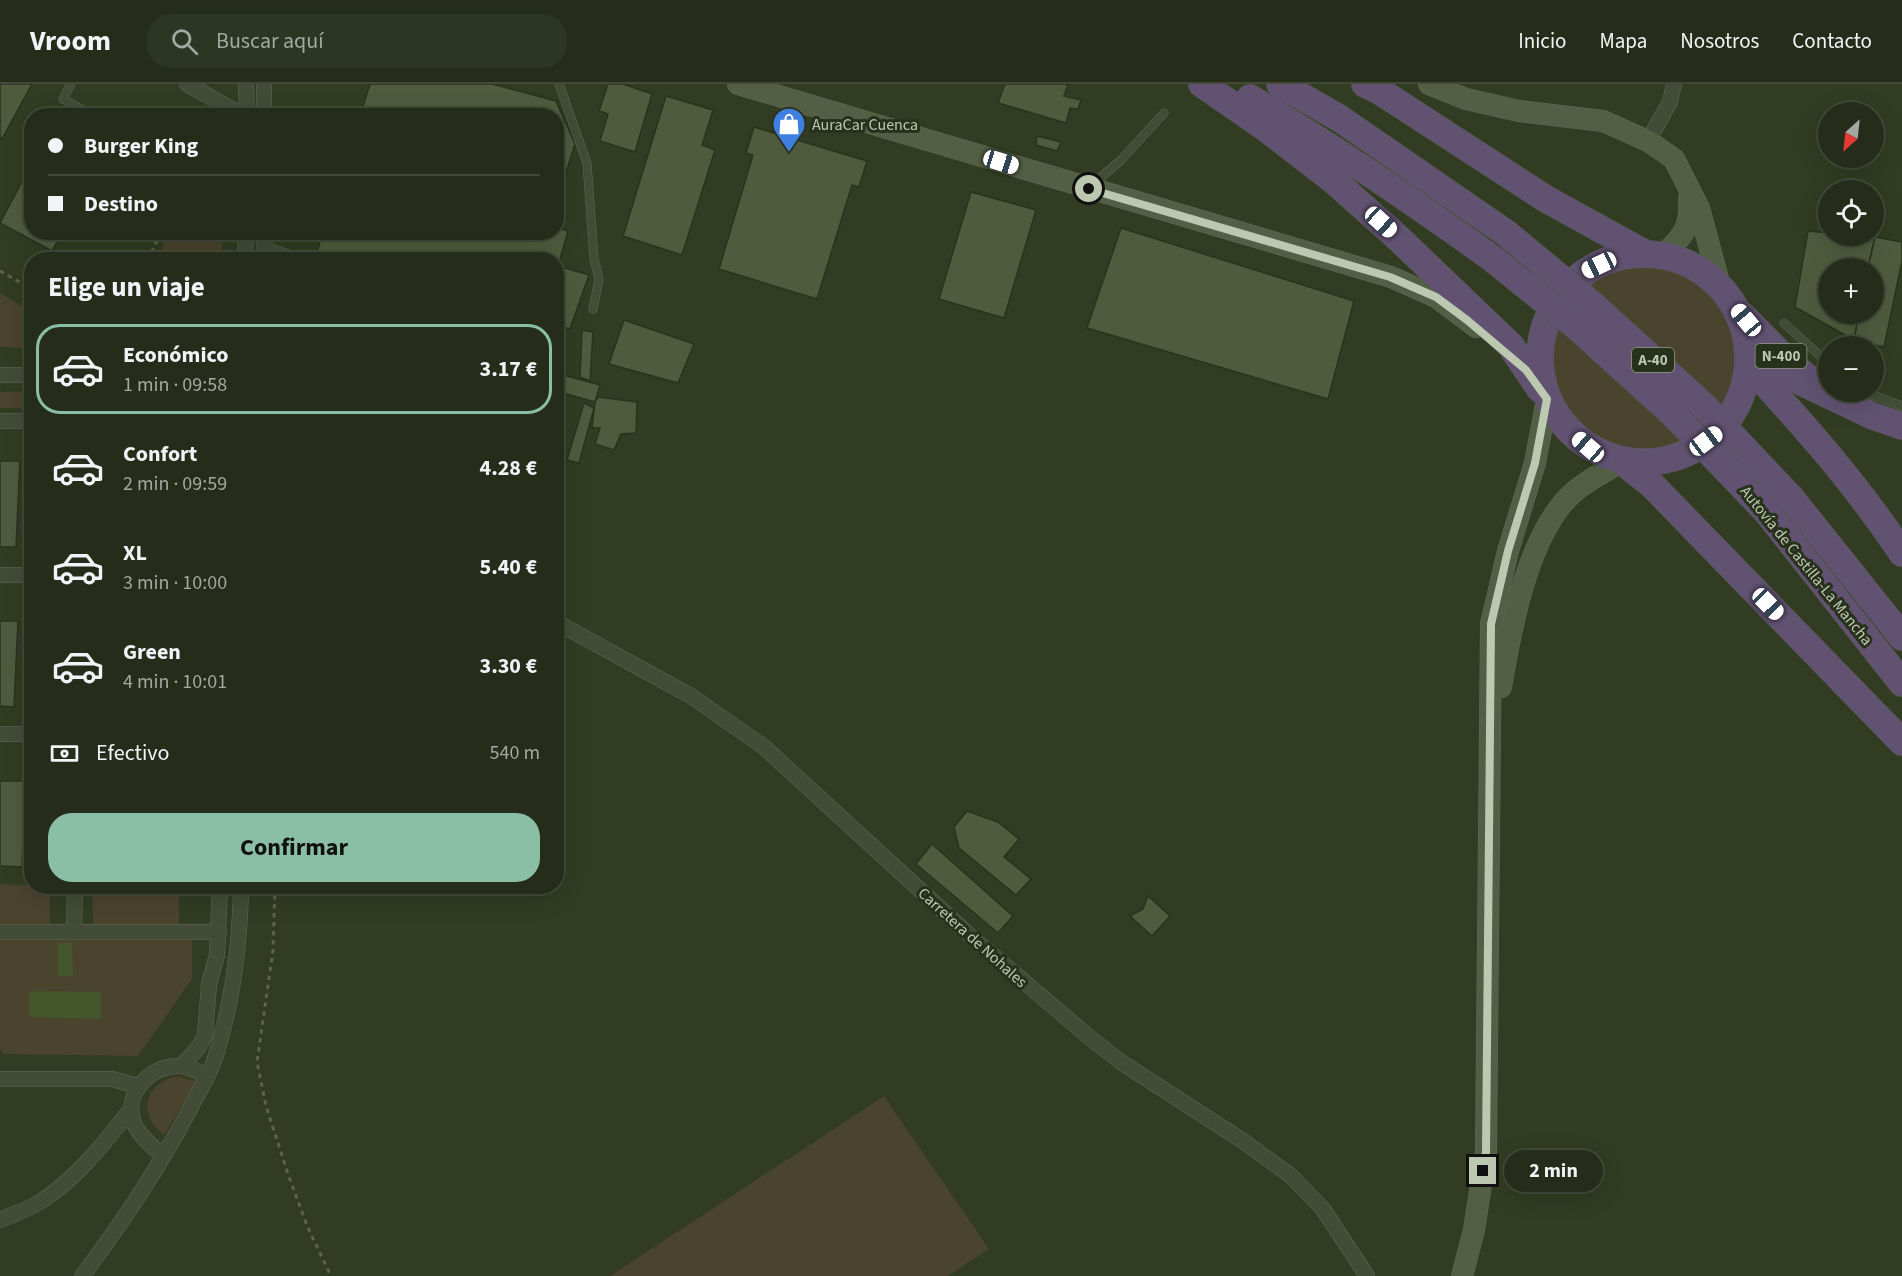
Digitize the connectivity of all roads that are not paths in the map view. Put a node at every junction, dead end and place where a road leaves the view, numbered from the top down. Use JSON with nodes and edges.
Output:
{"nodes":[{"id":1,"x":71,"y":84,"type":"edge"},
{"id":2,"x":188,"y":84,"type":"edge"},
{"id":3,"x":246,"y":84,"type":"edge"},
{"id":4,"x":264,"y":84,"type":"edge"},
{"id":5,"x":559,"y":84,"type":"edge"},
{"id":6,"x":738,"y":84,"type":"edge"},
{"id":7,"x":1202,"y":84,"type":"edge"},
{"id":8,"x":1226,"y":84,"type":"edge"},
{"id":9,"x":1280,"y":84,"type":"edge"},
{"id":10,"x":1365,"y":84,"type":"edge"},
{"id":11,"x":1429,"y":84,"type":"edge"},
{"id":12,"x":1674,"y":84,"type":"edge"},
{"id":13,"x":79,"y":108,"type":"edge"},
{"id":14,"x":231,"y":108,"type":"edge"},
{"id":15,"x":245,"y":108,"type":"edge"},
{"id":16,"x":264,"y":108,"type":"edge"},
{"id":17,"x":1164,"y":114,"type":"dead end"},
{"id":18,"x":1648,"y":141,"type":"junction"},
{"id":19,"x":1689,"y":188,"type":"junction"},
{"id":20,"x":1089,"y":189,"type":"junction"},
{"id":21,"x":265,"y":246,"type":"edge"},
{"id":22,"x":283,"y":252,"type":"edge"},
{"id":23,"x":1655,"y":254,"type":"junction"},
{"id":24,"x":1719,"y":286,"type":"junction"},
{"id":25,"x":1735,"y":307,"type":"junction"},
{"id":26,"x":593,"y":309,"type":"dead end"},
{"id":27,"x":1784,"y":323,"type":"dead end"},
{"id":28,"x":1818,"y":354,"type":"edge"},
{"id":29,"x":1749,"y":366,"type":"junction"},
{"id":30,"x":1526,"y":370,"type":"junction"},
{"id":31,"x":0,"y":375,"type":"edge"},
{"id":32,"x":24,"y":375,"type":"edge"},
{"id":33,"x":1818,"y":383,"type":"edge"},
{"id":34,"x":1818,"y":388,"type":"edge"},
{"id":35,"x":1547,"y":399,"type":"junction"},
{"id":36,"x":1884,"y":399,"type":"edge"},
{"id":37,"x":1848,"y":402,"type":"edge"},
{"id":38,"x":1902,"y":406,"type":"edge"},
{"id":39,"x":0,"y":421,"type":"edge"},
{"id":40,"x":24,"y":421,"type":"edge"},
{"id":41,"x":1902,"y":426,"type":"edge"},
{"id":42,"x":1622,"y":461,"type":"junction"},
{"id":43,"x":1902,"y":553,"type":"edge"},
{"id":44,"x":0,"y":575,"type":"edge"},
{"id":45,"x":24,"y":575,"type":"edge"},
{"id":46,"x":564,"y":626,"type":"edge"},
{"id":47,"x":1902,"y":637,"type":"edge"},
{"id":48,"x":1902,"y":682,"type":"edge"},
{"id":49,"x":0,"y":734,"type":"edge"},
{"id":50,"x":24,"y":734,"type":"edge"},
{"id":51,"x":1491,"y":741,"type":"junction"},
{"id":52,"x":1902,"y":742,"type":"edge"},
{"id":53,"x":75,"y":894,"type":"edge"},
{"id":54,"x":220,"y":894,"type":"edge"},
{"id":55,"x":241,"y":894,"type":"edge"},
{"id":56,"x":0,"y":932,"type":"edge"},
{"id":57,"x":74,"y":932,"type":"junction"},
{"id":58,"x":219,"y":932,"type":"junction"},
{"id":59,"x":181,"y":1066,"type":"junction"},
{"id":60,"x":207,"y":1075,"type":"junction"},
{"id":61,"x":0,"y":1079,"type":"edge"},
{"id":62,"x":138,"y":1086,"type":"junction"},
{"id":63,"x":131,"y":1109,"type":"junction"},
{"id":64,"x":163,"y":1156,"type":"junction"},
{"id":65,"x":0,"y":1220,"type":"edge"},
{"id":66,"x":82,"y":1276,"type":"edge"},
{"id":67,"x":1367,"y":1276,"type":"edge"},
{"id":68,"x":1462,"y":1276,"type":"edge"}],
"edges":[{"from":1,"to":13,"type":"lane"},
{"from":2,"to":14,"type":"street"},
{"from":3,"to":15,"type":"street"},
{"from":4,"to":16,"type":"street"},
{"from":5,"to":26,"type":"lane"},
{"from":6,"to":20,"type":"street"},
{"from":7,"to":30,"type":"highway"},
{"from":8,"to":48,"type":"highway","name":"Autovía de Castilla-La Mancha","number":"A-40","bridge":true},
{"from":9,"to":47,"type":"highway","name":"Autovía de Castilla-La Mancha","number":"A-40","bridge":true},
{"from":10,"to":23,"type":"highway"},
{"from":11,"to":18,"type":"street"},
{"from":12,"to":18,"type":"street"},
{"from":17,"to":20,"type":"lane"},
{"from":18,"to":19,"type":"street"},
{"from":19,"to":23,"type":"street"},
{"from":19,"to":24,"type":"street"},
{"from":20,"to":30,"type":"street"},
{"from":21,"to":22,"type":"lane"},
{"from":23,"to":24,"type":"highway"},
{"from":23,"to":35,"type":"highway"},
{"from":24,"to":25,"type":"highway"},
{"from":25,"to":29,"type":"highway"},
{"from":25,"to":33,"type":"highway","number":"N-400"},
{"from":27,"to":28,"type":"lane"},
{"from":29,"to":34,"type":"highway","number":"N-400"},
{"from":29,"to":42,"type":"highway"},
{"from":29,"to":43,"type":"highway"},
{"from":30,"to":35,"type":"highway"},
{"from":31,"to":32,"type":"street"},
{"from":35,"to":42,"type":"highway"},
{"from":35,"to":51,"type":"street"},
{"from":36,"to":38,"type":"lane"},
{"from":37,"to":41,"type":"highway","number":"N-400"},
{"from":39,"to":40,"type":"street"},
{"from":42,"to":51,"type":"street"},
{"from":42,"to":52,"type":"highway"},
{"from":44,"to":45,"type":"street"},
{"from":46,"to":67,"type":"street","name":"Carretera de Nohales"},
{"from":49,"to":50,"type":"street"},
{"from":51,"to":68,"type":"street"},
{"from":53,"to":57,"type":"street"},
{"from":54,"to":58,"type":"street"},
{"from":55,"to":60,"type":"street"},
{"from":56,"to":57,"type":"street"},
{"from":57,"to":58,"type":"street"},
{"from":58,"to":59,"type":"street"},
{"from":59,"to":60,"type":"street"},
{"from":59,"to":62,"type":"street"},
{"from":60,"to":64,"type":"street"},
{"from":61,"to":62,"type":"street"},
{"from":62,"to":63,"type":"street"},
{"from":63,"to":64,"type":"street"},
{"from":63,"to":65,"type":"street"},
{"from":64,"to":66,"type":"street"}]}
